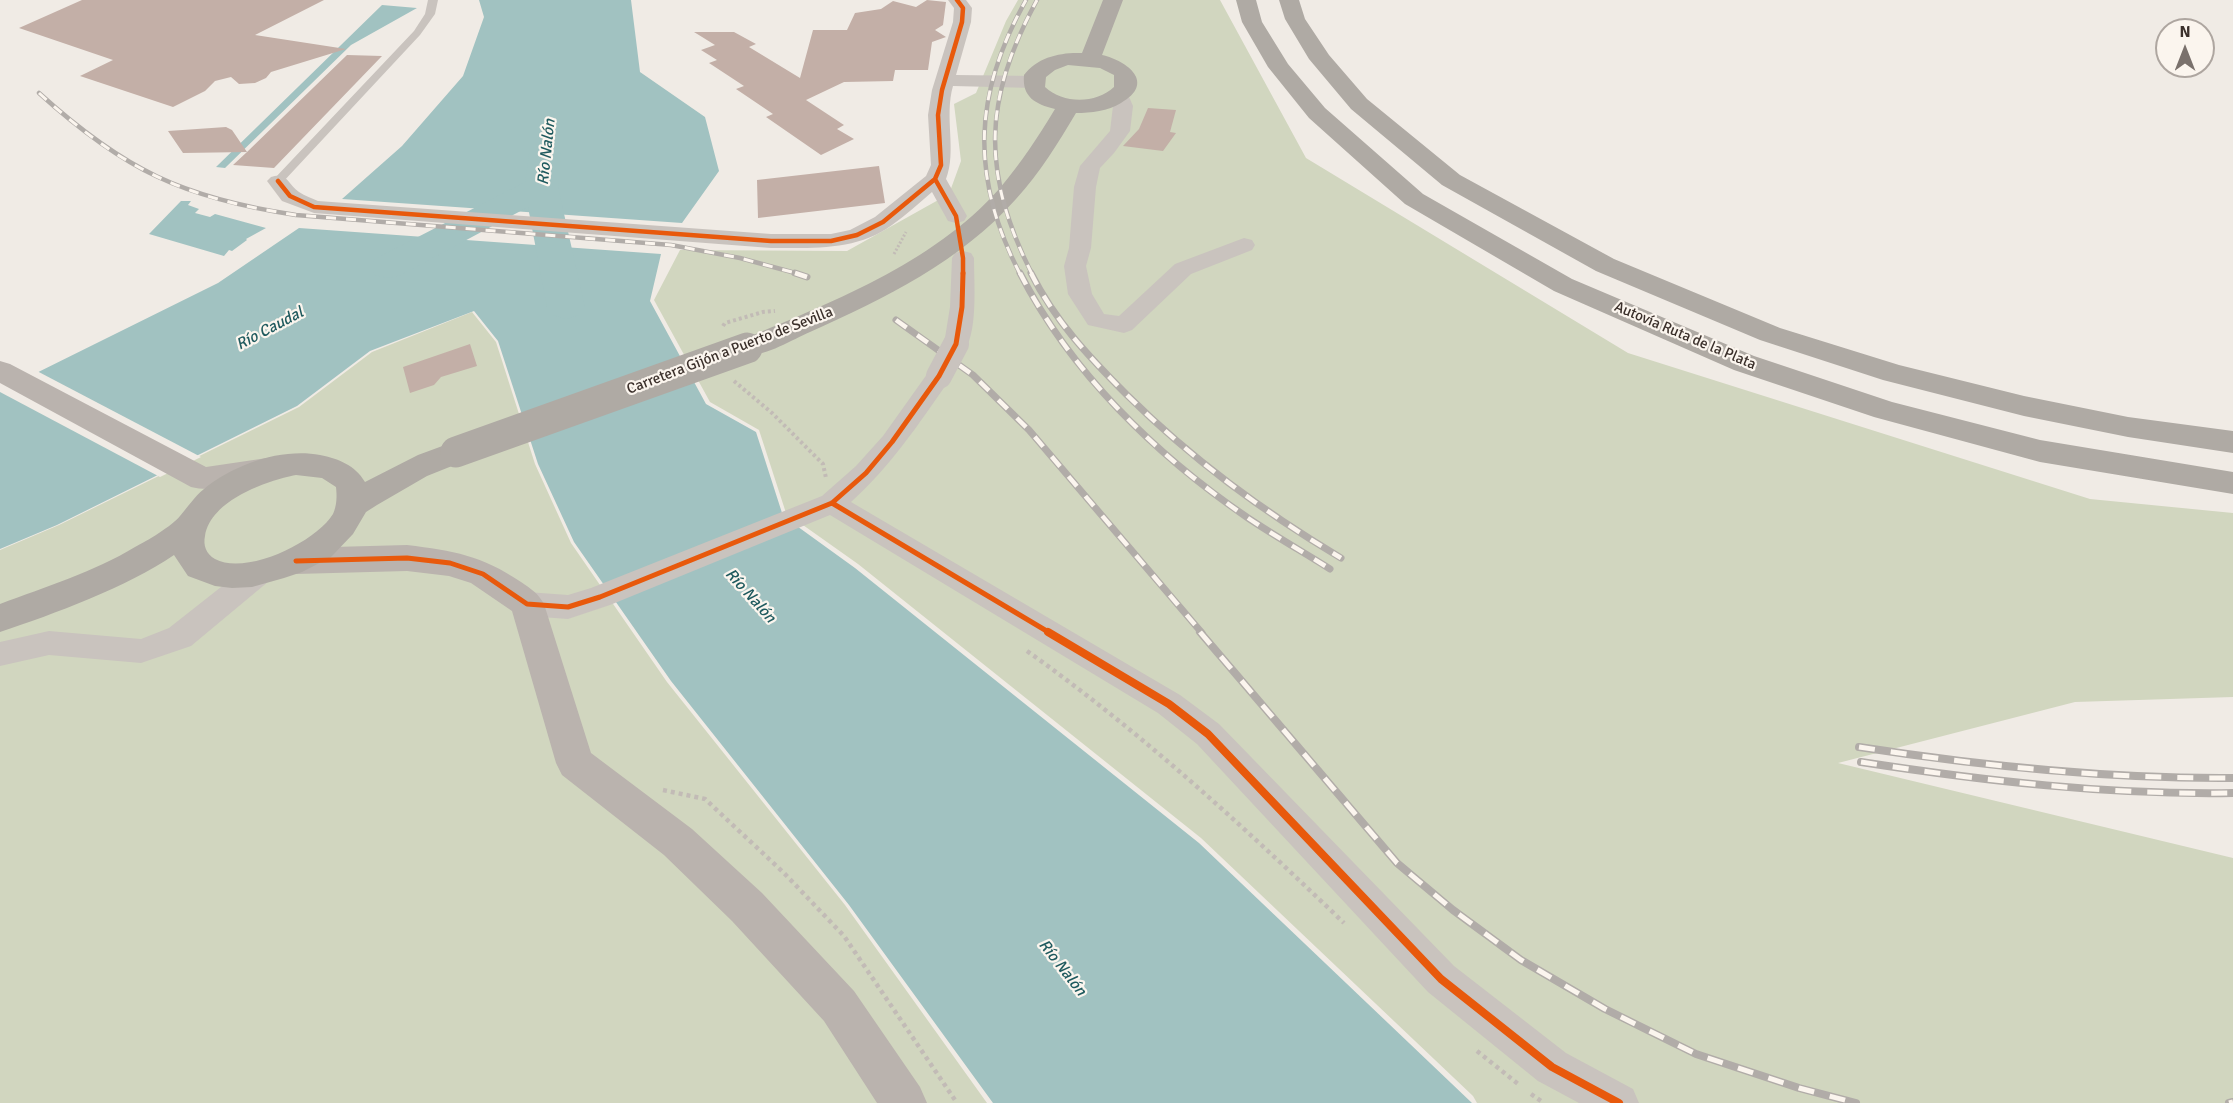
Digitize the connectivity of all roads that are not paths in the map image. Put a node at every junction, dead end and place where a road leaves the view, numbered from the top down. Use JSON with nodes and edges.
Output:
{"nodes":[{"id":1,"x":433,"y":0,"type":"edge"},
{"id":2,"x":957,"y":0,"type":"edge"},
{"id":3,"x":1113,"y":0,"type":"edge"},
{"id":4,"x":1246,"y":0,"type":"edge"},
{"id":5,"x":1289,"y":0,"type":"edge"},
{"id":6,"x":1090,"y":59,"type":"junction"},
{"id":7,"x":945,"y":80,"type":"junction"},
{"id":8,"x":1034,"y":82,"type":"junction"},
{"id":9,"x":1119,"y":94,"type":"junction"},
{"id":10,"x":1069,"y":105,"type":"junction"},
{"id":11,"x":935,"y":179,"type":"junction"},
{"id":12,"x":278,"y":182,"type":"joint"},
{"id":13,"x":956,"y":216,"type":"dead end"},
{"id":14,"x":1244,"y":245,"type":"dead end"},
{"id":15,"x":963,"y":258,"type":"dead end"},
{"id":16,"x":0,"y":371,"type":"edge"},
{"id":17,"x":2233,"y":442,"type":"edge"},
{"id":18,"x":426,"y":463,"type":"junction"},
{"id":19,"x":272,"y":468,"type":"junction"},
{"id":20,"x":337,"y":471,"type":"junction"},
{"id":21,"x":202,"y":479,"type":"junction"},
{"id":22,"x":2233,"y":483,"type":"edge"},
{"id":23,"x":818,"y":507,"type":"junction"},
{"id":24,"x":349,"y":514,"type":"junction"},
{"id":25,"x":196,"y":518,"type":"junction"},
{"id":26,"x":407,"y":558,"type":"junction"},
{"id":27,"x":296,"y":561,"type":"junction"},
{"id":28,"x":200,"y":566,"type":"junction"},
{"id":29,"x":260,"y":573,"type":"junction"},
{"id":30,"x":85,"y":585,"type":"junction"},
{"id":31,"x":527,"y":604,"type":"junction"},
{"id":32,"x":0,"y":618,"type":"edge"},
{"id":33,"x":0,"y":654,"type":"edge"},
{"id":34,"x":904,"y":1103,"type":"edge"},
{"id":35,"x":1619,"y":1103,"type":"edge"}],
"edges":[{"from":1,"to":12,"type":"lane"},
{"from":2,"to":7,"type":"street"},
{"from":3,"to":6,"type":"highway"},
{"from":4,"to":22,"type":"highway","name":"Autovía Ruta de la Plata"},
{"from":5,"to":17,"type":"highway"},
{"from":6,"to":8,"type":"highway"},
{"from":6,"to":9,"type":"highway"},
{"from":7,"to":8,"type":"street"},
{"from":7,"to":11,"type":"street"},
{"from":8,"to":10,"type":"highway"},
{"from":9,"to":10,"type":"highway"},
{"from":9,"to":14,"type":"street"},
{"from":10,"to":18,"type":"highway","name":"Carretera Gijón a Puerto de Sevilla","bridge":true},
{"from":11,"to":12,"type":"street"},
{"from":11,"to":13,"type":"street"},
{"from":15,"to":23,"type":"street","bridge":true},
{"from":16,"to":21,"type":"street"},
{"from":18,"to":20,"type":"highway","name":"Carretera Gijón a Puerto de Sevilla"},
{"from":18,"to":24,"type":"highway","name":"Carretera Gijón a Puerto de Sevilla"},
{"from":19,"to":20,"type":"highway"},
{"from":19,"to":21,"type":"street"},
{"from":19,"to":25,"type":"highway"},
{"from":20,"to":24,"type":"highway"},
{"from":21,"to":25,"type":"street"},
{"from":23,"to":31,"type":"street"},
{"from":23,"to":35,"type":"street"},
{"from":24,"to":26,"type":"street"},
{"from":24,"to":27,"type":"highway"},
{"from":25,"to":28,"type":"highway"},
{"from":25,"to":30,"type":"highway"},
{"from":26,"to":27,"type":"street"},
{"from":26,"to":31,"type":"street"},
{"from":27,"to":29,"type":"highway"},
{"from":28,"to":29,"type":"highway"},
{"from":28,"to":30,"type":"highway"},
{"from":29,"to":33,"type":"street"},
{"from":30,"to":32,"type":"highway"},
{"from":31,"to":34,"type":"street"}]}
